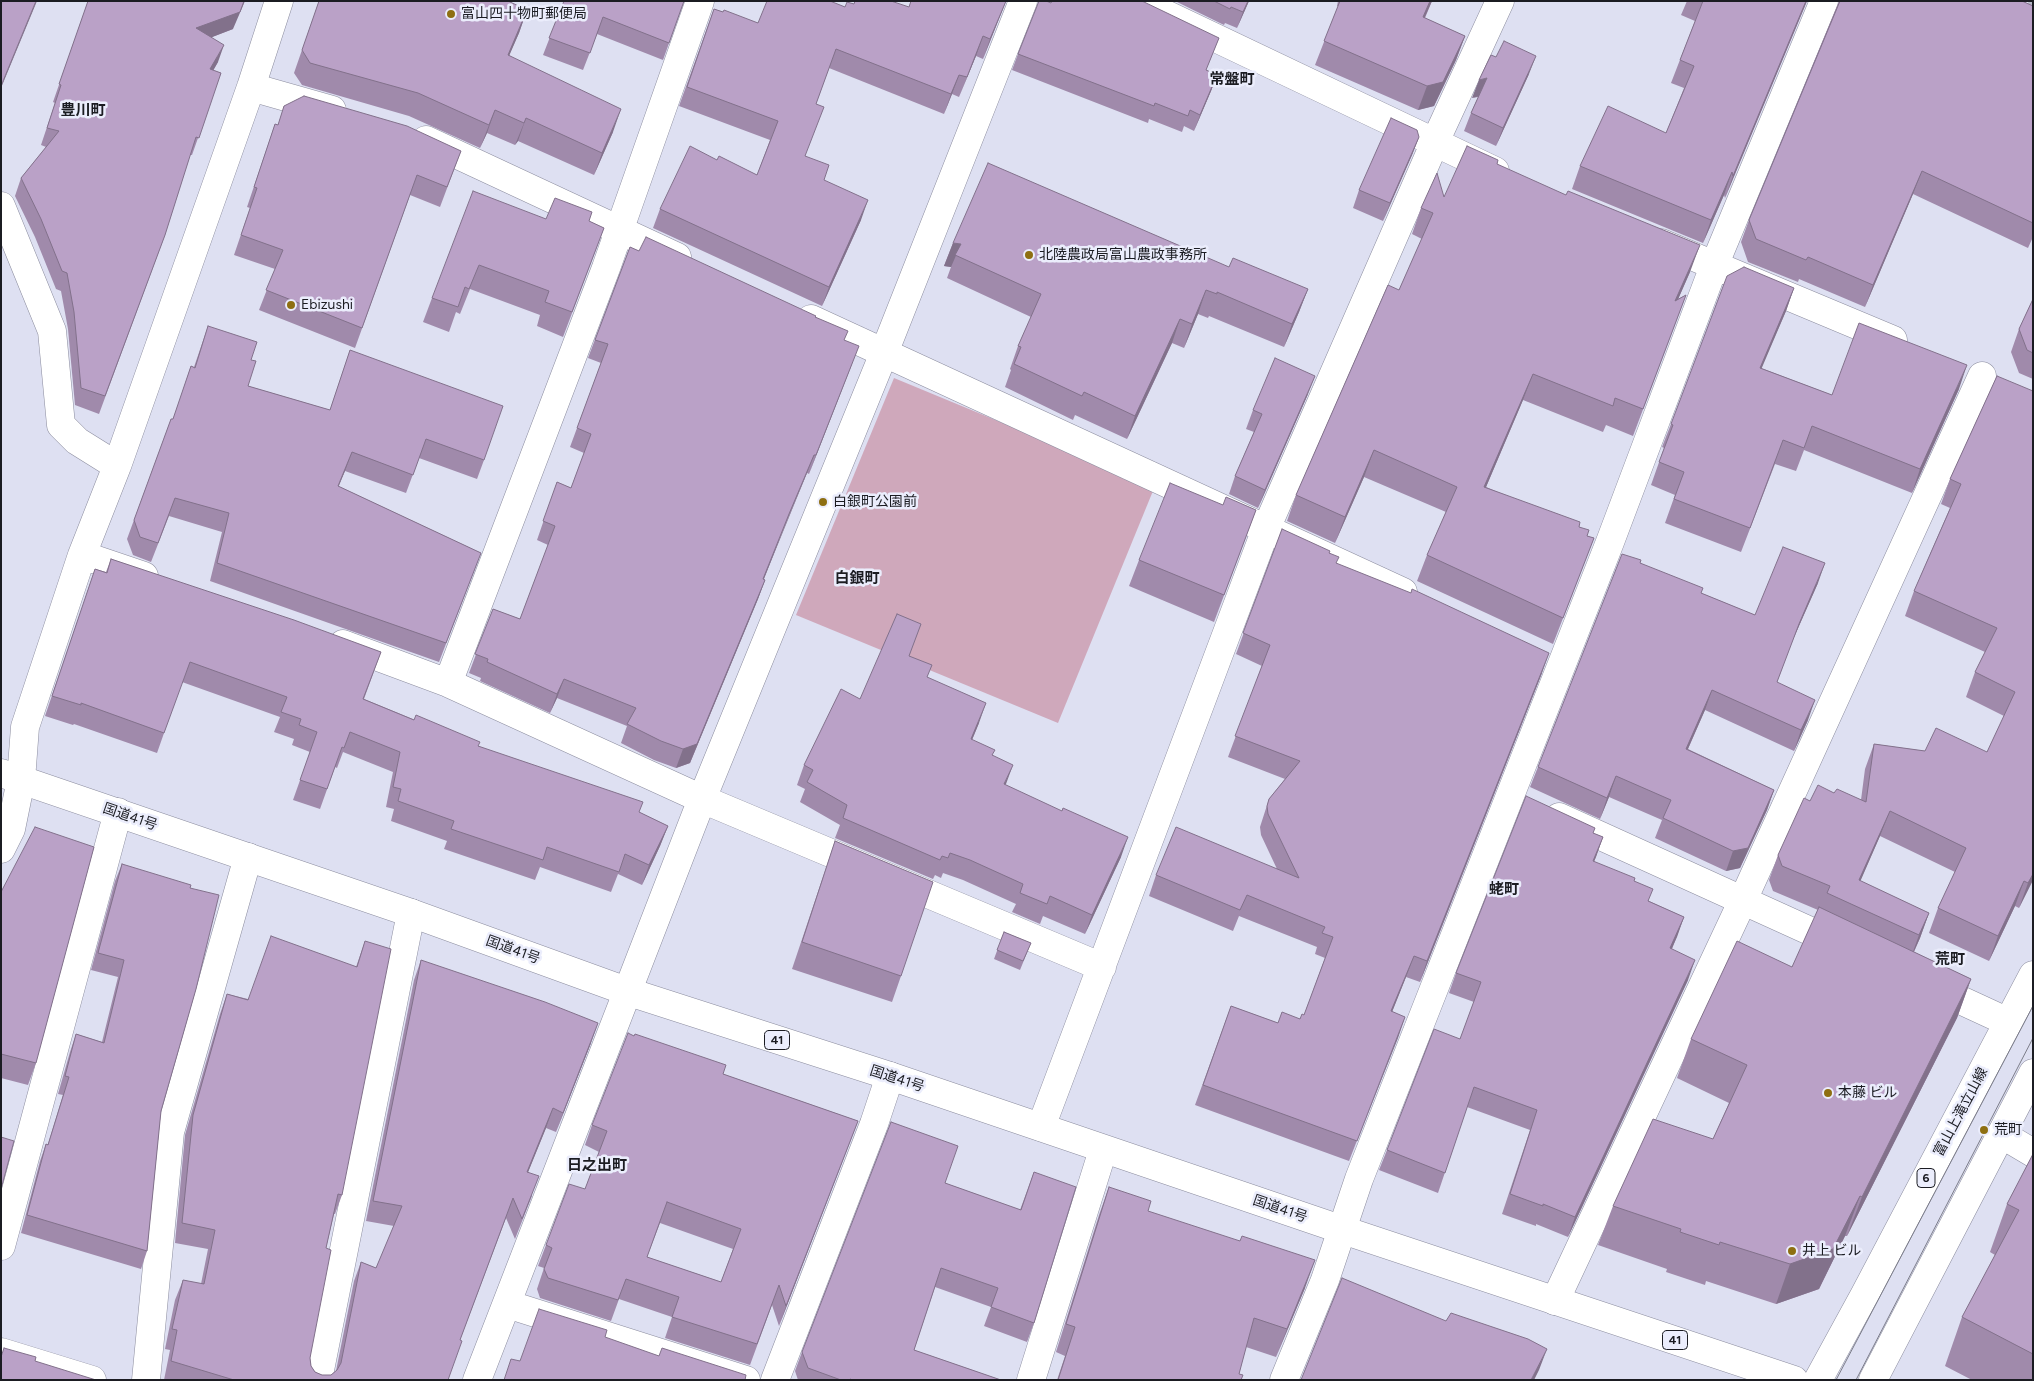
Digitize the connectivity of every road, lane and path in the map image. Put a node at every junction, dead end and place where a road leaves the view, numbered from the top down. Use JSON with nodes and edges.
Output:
{"nodes":[{"id":1,"x":279,"y":1,"type":"edge"},
{"id":2,"x":700,"y":1,"type":"edge"},
{"id":3,"x":1023,"y":1,"type":"edge"},
{"id":4,"x":1138,"y":1,"type":"edge"},
{"id":5,"x":1824,"y":1,"type":"edge"},
{"id":6,"x":1495,"y":3,"type":"edge"},
{"id":7,"x":251,"y":87,"type":"junction"},
{"id":8,"x":360,"y":118,"type":"edge"},
{"id":9,"x":405,"y":131,"type":"edge"},
{"id":10,"x":1436,"y":142,"type":"junction"},
{"id":11,"x":1514,"y":180,"type":"edge"},
{"id":12,"x":1,"y":206,"type":"edge"},
{"id":13,"x":619,"y":230,"type":"junction"},
{"id":14,"x":1641,"y":235,"type":"edge"},
{"id":15,"x":1714,"y":266,"type":"junction"},
{"id":16,"x":698,"y":267,"type":"edge"},
{"id":17,"x":787,"y":308,"type":"edge"},
{"id":18,"x":1918,"y":350,"type":"edge"},
{"id":19,"x":884,"y":353,"type":"junction"},
{"id":20,"x":2007,"y":386,"type":"edge"},
{"id":21,"x":117,"y":466,"type":"junction"},
{"id":22,"x":1266,"y":529,"type":"junction"},
{"id":23,"x":82,"y":554,"type":"junction"},
{"id":24,"x":164,"y":582,"type":"edge"},
{"id":25,"x":1427,"y":603,"type":"edge"},
{"id":26,"x":319,"y":636,"type":"edge"},
{"id":27,"x":448,"y":683,"type":"junction"},
{"id":28,"x":11,"y":776,"type":"edge"},
{"id":29,"x":1510,"y":795,"type":"junction"},
{"id":30,"x":702,"y":799,"type":"junction"},
{"id":31,"x":118,"y":812,"type":"junction"},
{"id":32,"x":1,"y":850,"type":"edge"},
{"id":33,"x":248,"y":858,"type":"junction"},
{"id":34,"x":1743,"y":900,"type":"junction"},
{"id":35,"x":411,"y":913,"type":"junction"},
{"id":36,"x":1866,"y":957,"type":"edge"},
{"id":37,"x":1102,"y":966,"type":"junction"},
{"id":38,"x":2033,"y":975,"type":"edge"},
{"id":39,"x":1911,"y":977,"type":"edge"},
{"id":40,"x":628,"y":992,"type":"junction"},
{"id":41,"x":2008,"y":1022,"type":"junction"},
{"id":42,"x":2033,"y":1073,"type":"edge"},
{"id":43,"x":890,"y":1076,"type":"junction"},
{"id":44,"x":1041,"y":1128,"type":"junction"},
{"id":45,"x":2001,"y":1134,"type":"junction"},
{"id":46,"x":1104,"y":1150,"type":"junction"},
{"id":47,"x":2033,"y":1153,"type":"edge"},
{"id":48,"x":1343,"y":1230,"type":"junction"},
{"id":49,"x":1,"y":1246,"type":"edge"},
{"id":50,"x":1555,"y":1301,"type":"junction"},
{"id":51,"x":507,"y":1304,"type":"junction"},
{"id":52,"x":1,"y":1352,"type":"edge"},
{"id":53,"x":92,"y":1380,"type":"edge"},
{"id":54,"x":146,"y":1380,"type":"edge"},
{"id":55,"x":318,"y":1380,"type":"edge"},
{"id":56,"x":477,"y":1380,"type":"edge"},
{"id":57,"x":746,"y":1380,"type":"edge"},
{"id":58,"x":775,"y":1380,"type":"edge"},
{"id":59,"x":1030,"y":1380,"type":"edge"},
{"id":60,"x":1284,"y":1380,"type":"edge"},
{"id":61,"x":1794,"y":1380,"type":"edge"},
{"id":62,"x":1818,"y":1380,"type":"edge"},
{"id":63,"x":1873,"y":1380,"type":"edge"}],
"edges":[{"from":1,"to":7,"type":"main road"},
{"from":2,"to":13,"type":"main road"},
{"from":3,"to":19,"type":"main road"},
{"from":4,"to":10,"type":"main road"},
{"from":5,"to":15,"type":"main road"},
{"from":6,"to":10,"type":"main road"},
{"from":7,"to":8,"type":"main road"},
{"from":7,"to":21,"type":"main road"},
{"from":9,"to":13,"type":"main road"},
{"from":10,"to":11,"type":"main road"},
{"from":10,"to":22,"type":"main road"},
{"from":12,"to":21,"type":"main road"},
{"from":13,"to":16,"type":"main road"},
{"from":13,"to":27,"type":"main road"},
{"from":14,"to":15,"type":"main road"},
{"from":15,"to":18,"type":"main road"},
{"from":15,"to":29,"type":"main road"},
{"from":17,"to":19,"type":"main road"},
{"from":19,"to":22,"type":"main road"},
{"from":19,"to":30,"type":"main road"},
{"from":20,"to":34,"type":"main road"},
{"from":21,"to":23,"type":"main road"},
{"from":22,"to":25,"type":"main road"},
{"from":22,"to":37,"type":"main road"},
{"from":23,"to":24,"type":"main road"},
{"from":23,"to":28,"type":"main road"},
{"from":26,"to":27,"type":"main road"},
{"from":27,"to":30,"type":"main road"},
{"from":28,"to":31,"type":"main road","name":"国道41号","number":"41"},
{"from":28,"to":32,"type":"main road"},
{"from":29,"to":34,"type":"main road"},
{"from":29,"to":48,"type":"main road"},
{"from":30,"to":37,"type":"main road"},
{"from":30,"to":40,"type":"main road"},
{"from":31,"to":33,"type":"main road","name":"国道41号","number":"41"},
{"from":31,"to":49,"type":"main road"},
{"from":33,"to":35,"type":"main road","name":"国道41号","number":"41"},
{"from":33,"to":54,"type":"main road"},
{"from":34,"to":36,"type":"main road"},
{"from":34,"to":50,"type":"main road"},
{"from":35,"to":40,"type":"main road","name":"国道41号","number":"41"},
{"from":35,"to":55,"type":"main road"},
{"from":37,"to":44,"type":"main road"},
{"from":38,"to":41,"type":"main road","name":"富山上滝立山線","number":"6"},
{"from":39,"to":41,"type":"main road"},
{"from":40,"to":43,"type":"main road","name":"国道41号","number":"41"},
{"from":40,"to":51,"type":"main road"},
{"from":41,"to":62,"type":"main road","name":"富山上滝立山線","number":"6"},
{"from":42,"to":45,"type":"main road"},
{"from":43,"to":44,"type":"main road","name":"国道41号","number":"41"},
{"from":43,"to":58,"type":"main road"},
{"from":44,"to":46,"type":"main road","name":"国道41号","number":"41"},
{"from":45,"to":47,"type":"main road"},
{"from":45,"to":63,"type":"main road"},
{"from":46,"to":48,"type":"main road","name":"国道41号","number":"41"},
{"from":46,"to":59,"type":"main road"},
{"from":48,"to":50,"type":"main road","name":"国道41号","number":"41"},
{"from":48,"to":60,"type":"main road"},
{"from":50,"to":61,"type":"main road","name":"国道41号","number":"41"},
{"from":51,"to":56,"type":"main road"},
{"from":51,"to":57,"type":"main road"},
{"from":52,"to":53,"type":"main road"}]}
